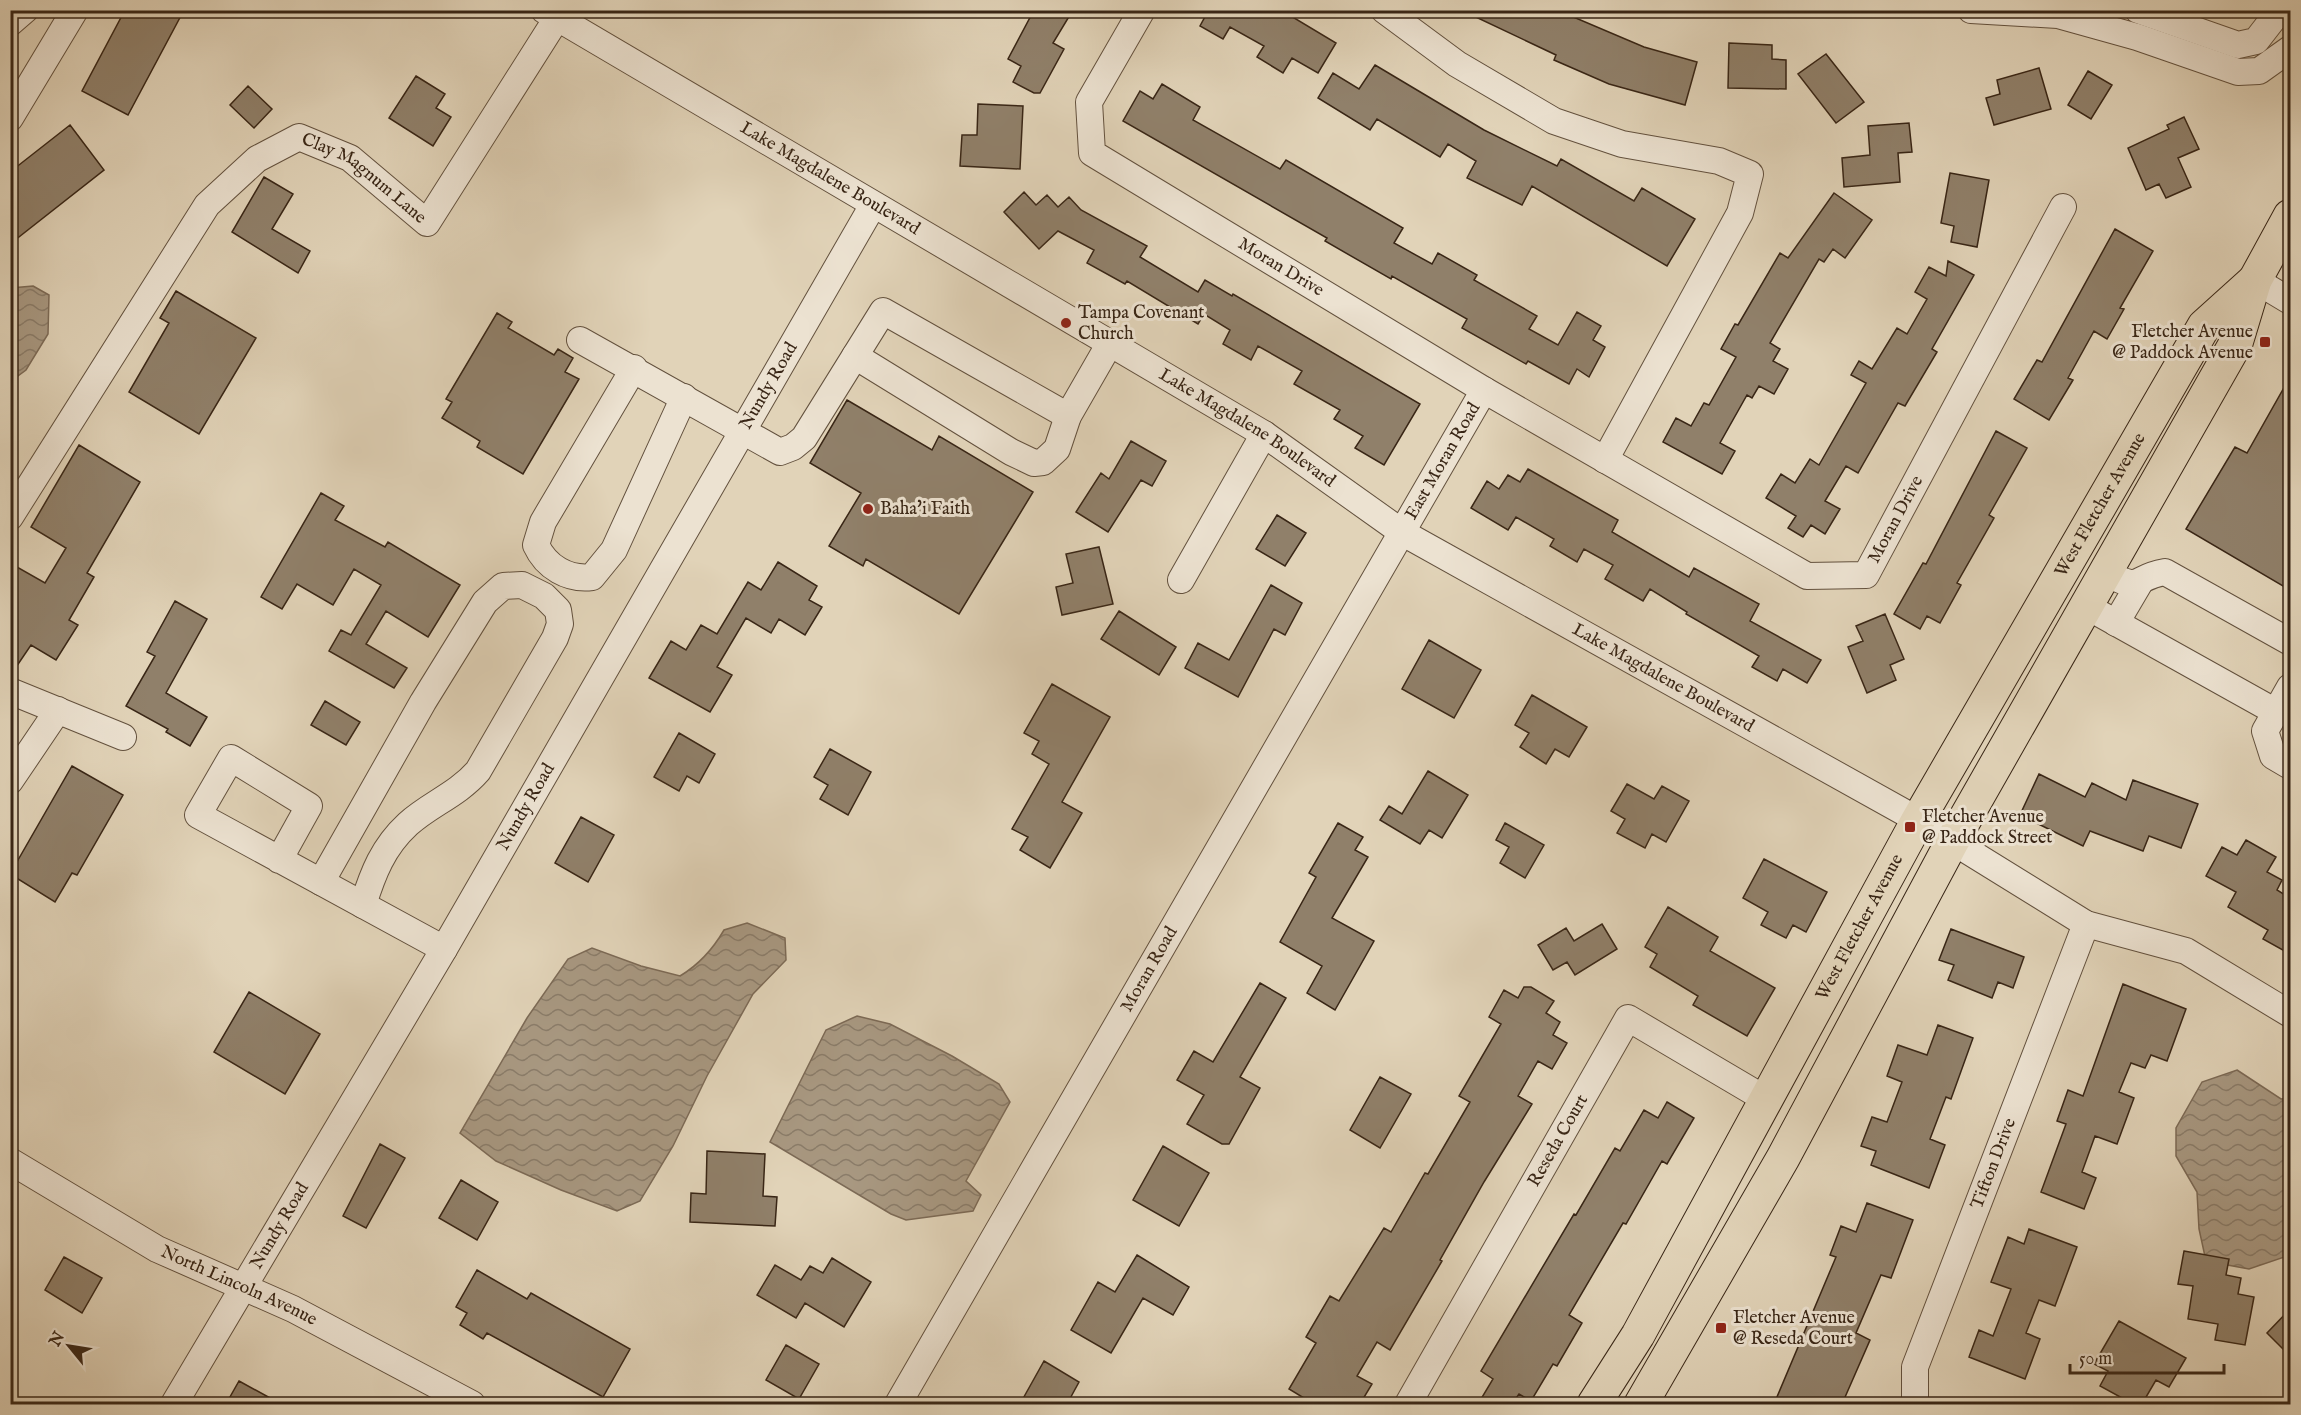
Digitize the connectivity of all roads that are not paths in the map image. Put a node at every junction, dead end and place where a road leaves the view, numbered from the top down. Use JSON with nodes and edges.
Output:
{"nodes":[{"id":1,"x":25,"y":10,"type":"edge"},
{"id":2,"x":75,"y":10,"type":"edge"},
{"id":3,"x":1142,"y":10,"type":"edge"},
{"id":4,"x":1384,"y":10,"type":"edge"},
{"id":5,"x":1971,"y":10,"type":"edge"},
{"id":6,"x":2138,"y":10,"type":"edge"},
{"id":7,"x":2280,"y":10,"type":"edge"},
{"id":8,"x":550,"y":14,"type":"edge"},
{"id":9,"x":10,"y":23,"type":"edge"},
{"id":10,"x":2290,"y":49,"type":"edge"},
{"id":11,"x":10,"y":118,"type":"edge"},
{"id":12,"x":873,"y":205,"type":"junction"},
{"id":13,"x":2063,"y":207,"type":"dead end"},
{"id":14,"x":2290,"y":216,"type":"edge"},
{"id":15,"x":2255,"y":280,"type":"junction"},
{"id":16,"x":2290,"y":301,"type":"edge"},
{"id":17,"x":580,"y":340,"type":"dead end"},
{"id":18,"x":1110,"y":343,"type":"junction"},
{"id":19,"x":855,"y":356,"type":"junction"},
{"id":20,"x":634,"y":368,"type":"junction"},
{"id":21,"x":1484,"y":390,"type":"junction"},
{"id":22,"x":684,"y":397,"type":"junction"},
{"id":23,"x":1068,"y":416,"type":"junction"},
{"id":24,"x":742,"y":431,"type":"junction"},
{"id":25,"x":1264,"y":434,"type":"junction"},
{"id":26,"x":1605,"y":460,"type":"junction"},
{"id":27,"x":10,"y":517,"type":"edge"},
{"id":28,"x":1403,"y":534,"type":"junction"},
{"id":29,"x":2105,"y":573,"type":"junction"},
{"id":30,"x":1181,"y":580,"type":"dead end"},
{"id":31,"x":2139,"y":584,"type":"junction"},
{"id":32,"x":2086,"y":606,"type":"junction"},
{"id":33,"x":2116,"y":623,"type":"junction"},
{"id":34,"x":2290,"y":642,"type":"edge"},
{"id":35,"x":2290,"y":687,"type":"edge"},
{"id":36,"x":10,"y":691,"type":"edge"},
{"id":37,"x":58,"y":710,"type":"junction"},
{"id":38,"x":2276,"y":712,"type":"junction"},
{"id":39,"x":123,"y":737,"type":"dead end"},
{"id":40,"x":2290,"y":766,"type":"edge"},
{"id":41,"x":10,"y":781,"type":"edge"},
{"id":42,"x":1918,"y":820,"type":"junction"},
{"id":43,"x":1953,"y":840,"type":"junction"},
{"id":44,"x":279,"y":860,"type":"dead end"},
{"id":45,"x":321,"y":882,"type":"junction"},
{"id":46,"x":363,"y":905,"type":"junction"},
{"id":47,"x":2086,"y":924,"type":"junction"},
{"id":48,"x":444,"y":949,"type":"junction"},
{"id":49,"x":2290,"y":1014,"type":"edge"},
{"id":50,"x":1767,"y":1100,"type":"junction"},
{"id":51,"x":10,"y":1161,"type":"edge"},
{"id":52,"x":244,"y":1288,"type":"junction"},
{"id":53,"x":174,"y":1404,"type":"edge"},
{"id":54,"x":472,"y":1404,"type":"edge"},
{"id":55,"x":898,"y":1404,"type":"edge"},
{"id":56,"x":1408,"y":1404,"type":"edge"},
{"id":57,"x":1594,"y":1404,"type":"edge"},
{"id":58,"x":1641,"y":1404,"type":"edge"},
{"id":59,"x":1915,"y":1404,"type":"edge"}],
"edges":[{"from":1,"to":9,"type":"street"},
{"from":2,"to":11,"type":"street"},
{"from":3,"to":21,"type":"street","name":"Moran Drive"},
{"from":4,"to":26,"type":"street"},
{"from":5,"to":10,"type":"street"},
{"from":6,"to":7,"type":"street"},
{"from":8,"to":12,"type":"street","name":"Lake Magdalene Boulevard"},
{"from":8,"to":27,"type":"street","name":"Clay Magnum Lane"},
{"from":12,"to":18,"type":"street","name":"Lake Magdalene Boulevard"},
{"from":12,"to":24,"type":"street","name":"Nundy Road"},
{"from":13,"to":26,"type":"street","name":"Moran Drive"},
{"from":14,"to":15,"type":"main road","name":"West Fletcher Avenue"},
{"from":15,"to":16,"type":"street"},
{"from":15,"to":29,"type":"main road","name":"West Fletcher Avenue"},
{"from":15,"to":42,"type":"main road","name":"West Fletcher Avenue"},
{"from":17,"to":20,"type":"street"},
{"from":18,"to":23,"type":"street"},
{"from":18,"to":25,"type":"street","name":"Lake Magdalene Boulevard"},
{"from":19,"to":23,"type":"street"},
{"from":19,"to":23,"type":"street"},
{"from":19,"to":24,"type":"street"},
{"from":20,"to":22,"type":"street"},
{"from":20,"to":22,"type":"street"},
{"from":21,"to":26,"type":"street","name":"Moran Drive"},
{"from":21,"to":28,"type":"street","name":"East Moran Road"},
{"from":22,"to":24,"type":"street"},
{"from":24,"to":48,"type":"street","name":"Nundy Road"},
{"from":25,"to":28,"type":"street","name":"Lake Magdalene Boulevard"},
{"from":25,"to":30,"type":"street"},
{"from":28,"to":42,"type":"street","name":"Lake Magdalene Boulevard"},
{"from":28,"to":55,"type":"street","name":"Moran Road"},
{"from":29,"to":31,"type":"street"},
{"from":29,"to":32,"type":"main road","name":"West Fletcher Avenue"},
{"from":31,"to":33,"type":"street"},
{"from":31,"to":34,"type":"street"},
{"from":32,"to":33,"type":"street"},
{"from":32,"to":43,"type":"main road","name":"West Fletcher Avenue"},
{"from":33,"to":38,"type":"street"},
{"from":35,"to":38,"type":"street"},
{"from":36,"to":37,"type":"street"},
{"from":37,"to":39,"type":"street"},
{"from":37,"to":41,"type":"street"},
{"from":38,"to":40,"type":"street"},
{"from":42,"to":43,"type":"street","name":"Lake Magdalene Boulevard"},
{"from":42,"to":50,"type":"main road","name":"West Fletcher Avenue"},
{"from":43,"to":47,"type":"street"},
{"from":43,"to":58,"type":"main road","name":"West Fletcher Avenue"},
{"from":44,"to":45,"type":"street"},
{"from":45,"to":46,"type":"street"},
{"from":45,"to":46,"type":"street"},
{"from":46,"to":48,"type":"street"},
{"from":47,"to":49,"type":"street"},
{"from":47,"to":59,"type":"street","name":"Tifton Drive"},
{"from":48,"to":52,"type":"street","name":"Nundy Road"},
{"from":50,"to":56,"type":"street","name":"Reseda Court"},
{"from":50,"to":57,"type":"main road","name":"West Fletcher Avenue"},
{"from":51,"to":52,"type":"street","name":"North Lincoln Avenue"},
{"from":52,"to":53,"type":"street","name":"Nundy Road"},
{"from":52,"to":54,"type":"street","name":"North Lincoln Avenue"}]}
